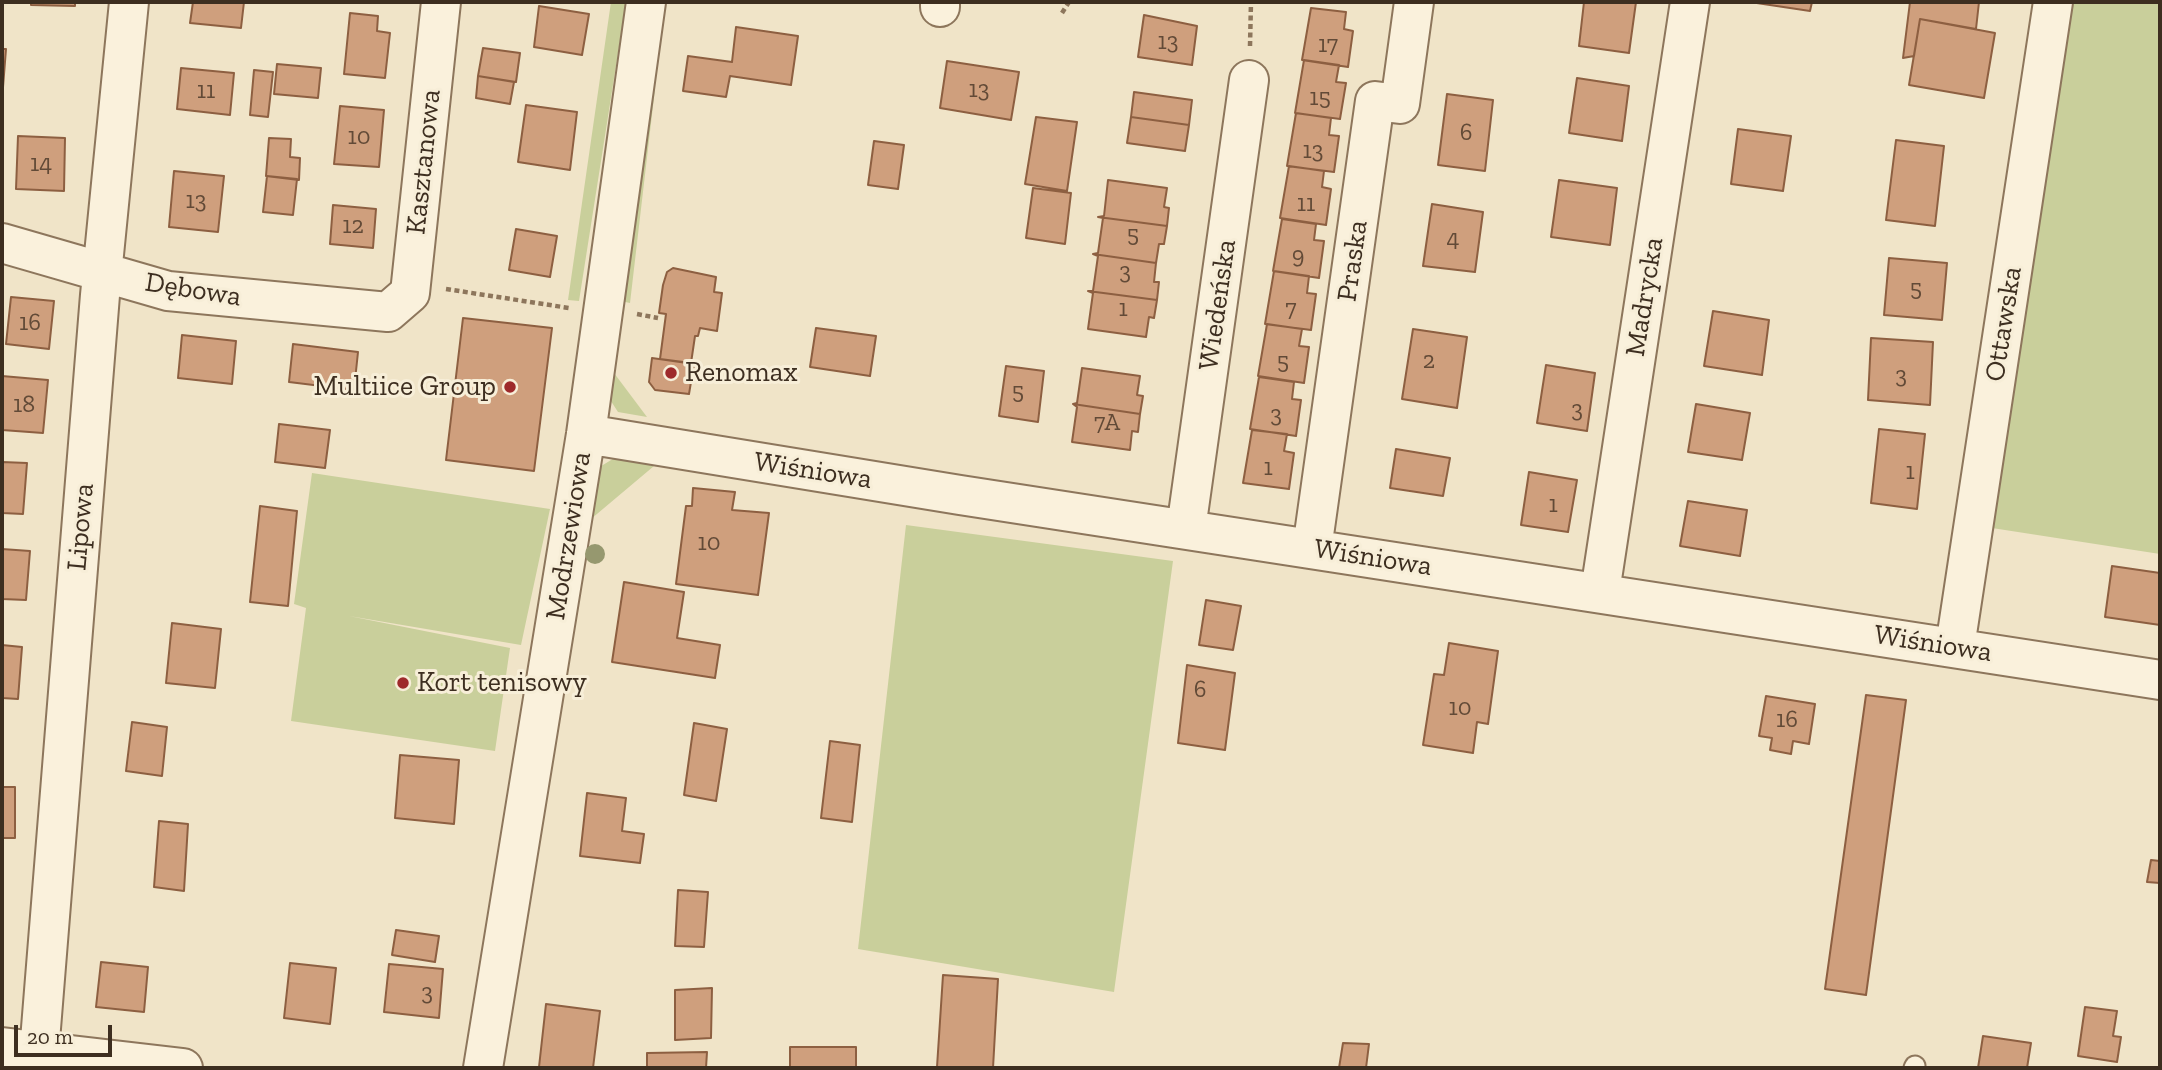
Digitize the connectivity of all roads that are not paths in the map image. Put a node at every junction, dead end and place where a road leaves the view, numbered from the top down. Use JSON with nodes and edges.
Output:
{"nodes":[{"id":1,"x":129,"y":2,"type":"edge"},
{"id":2,"x":441,"y":2,"type":"edge"},
{"id":3,"x":646,"y":2,"type":"edge"},
{"id":4,"x":1414,"y":2,"type":"edge"},
{"id":5,"x":1690,"y":2,"type":"edge"},
{"id":6,"x":2053,"y":2,"type":"edge"},
{"id":7,"x":1249,"y":80,"type":"road end"},
{"id":8,"x":2,"y":243,"type":"edge"},
{"id":9,"x":102,"y":271,"type":"junction"},
{"id":10,"x":388,"y":312,"type":"joint"},
{"id":11,"x":586,"y":434,"type":"junction"},
{"id":12,"x":1186,"y":529,"type":"junction"},
{"id":13,"x":1312,"y":549,"type":"junction"},
{"id":14,"x":1600,"y":592,"type":"junction"},
{"id":15,"x":1955,"y":647,"type":"junction"},
{"id":16,"x":2160,"y":680,"type":"edge"},
{"id":17,"x":2,"y":1047,"type":"edge"},
{"id":18,"x":39,"y":1053,"type":"junction"},
{"id":19,"x":183,"y":1068,"type":"edge"},
{"id":20,"x":483,"y":1068,"type":"edge"}],
"edges":[{"from":1,"to":9,"type":"street","name":"Lipowa"},
{"from":2,"to":10,"type":"street","name":"Kasztanowa"},
{"from":3,"to":11,"type":"street","name":"Modrzewiowa"},
{"from":4,"to":13,"type":"street","name":"Praska"},
{"from":5,"to":14,"type":"street","name":"Madrycka"},
{"from":6,"to":15,"type":"street","name":"Ottawska"},
{"from":7,"to":12,"type":"street","name":"Wiedeńska"},
{"from":8,"to":9,"type":"street","name":"Dębowa"},
{"from":9,"to":10,"type":"street","name":"Dębowa"},
{"from":9,"to":18,"type":"street","name":"Lipowa"},
{"from":11,"to":12,"type":"street","name":"Wiśniowa"},
{"from":11,"to":20,"type":"street","name":"Modrzewiowa"},
{"from":12,"to":13,"type":"street","name":"Wiśniowa"},
{"from":13,"to":14,"type":"street","name":"Wiśniowa"},
{"from":14,"to":15,"type":"street","name":"Wiśniowa"},
{"from":15,"to":16,"type":"street","name":"Wiśniowa"},
{"from":17,"to":18,"type":"street"},
{"from":18,"to":19,"type":"street"}]}
